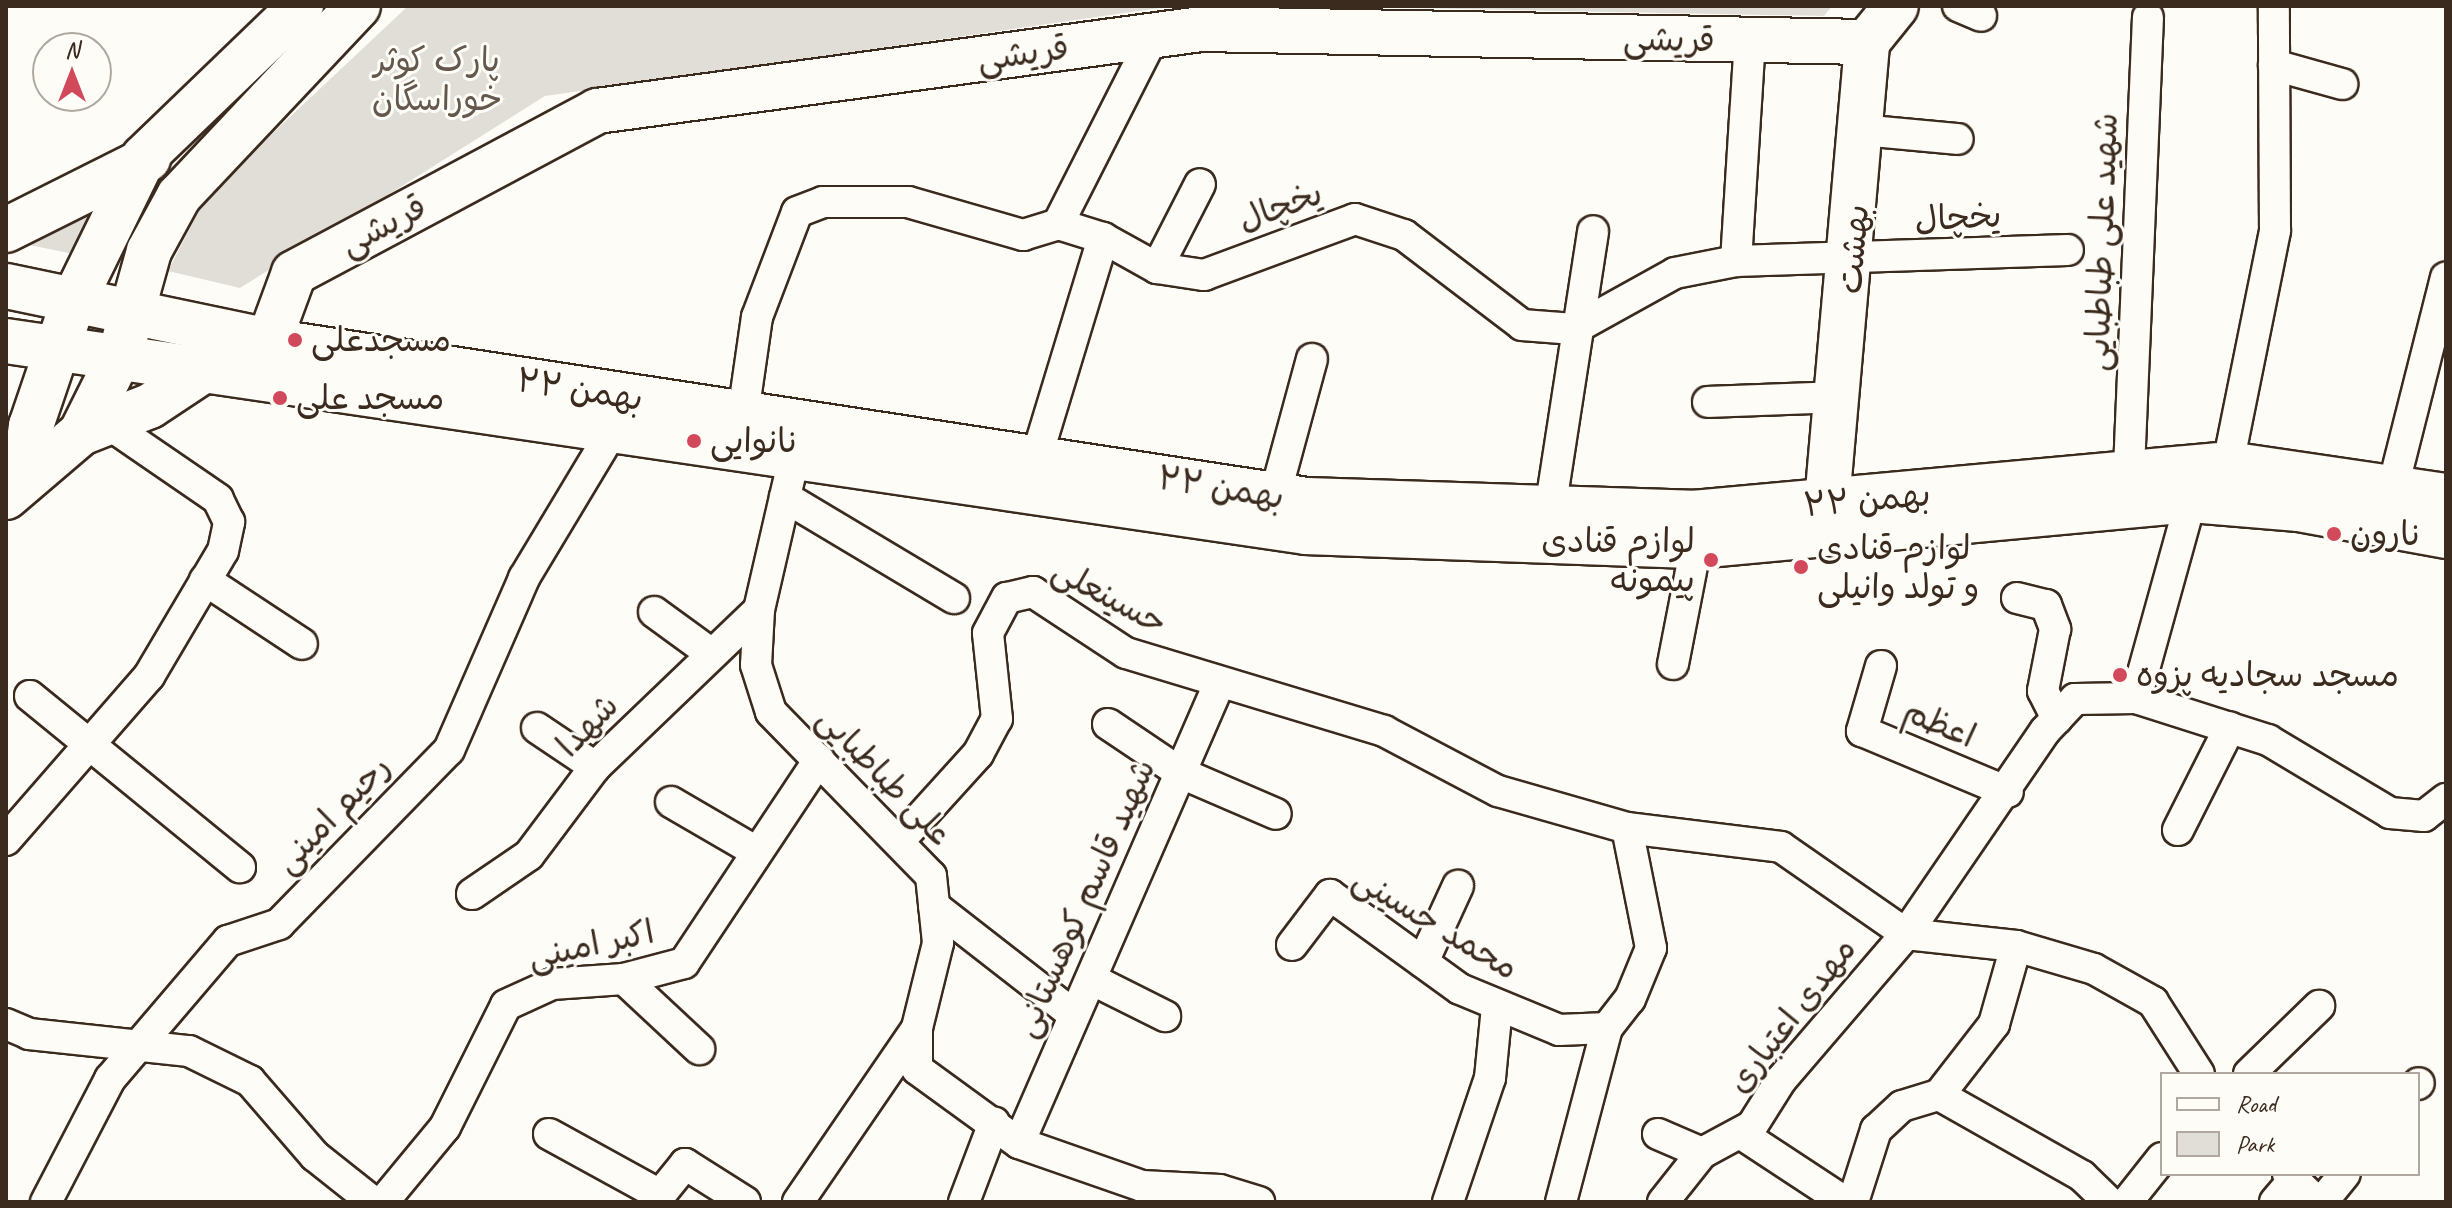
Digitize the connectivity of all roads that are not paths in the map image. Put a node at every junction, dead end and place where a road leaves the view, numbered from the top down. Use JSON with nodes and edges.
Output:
{"nodes":[{"id":1,"x":301,"y":6,"type":"edge"},
{"id":2,"x":358,"y":6,"type":"edge"},
{"id":3,"x":1896,"y":6,"type":"edge"},
{"id":4,"x":2274,"y":6,"type":"edge"},
{"id":5,"x":2148,"y":17,"type":"dead end"},
{"id":6,"x":1154,"y":35,"type":"junction"},
{"id":7,"x":1750,"y":40,"type":"junction"},
{"id":8,"x":1867,"y":42,"type":"junction"},
{"id":9,"x":2274,"y":65,"type":"junction"},
{"id":10,"x":2342,"y":84,"type":"dead end"},
{"id":11,"x":1861,"y":130,"type":"junction"},
{"id":12,"x":1958,"y":139,"type":"dead end"},
{"id":13,"x":144,"y":157,"type":"junction"},
{"id":14,"x":190,"y":184,"type":"junction"},
{"id":15,"x":1200,"y":184,"type":"dead end"},
{"id":16,"x":1058,"y":224,"type":"junction"},
{"id":17,"x":6,"y":230,"type":"edge"},
{"id":18,"x":1593,"y":231,"type":"dead end"},
{"id":19,"x":1103,"y":238,"type":"junction"},
{"id":20,"x":2068,"y":250,"type":"dead end"},
{"id":21,"x":149,"y":251,"type":"junction"},
{"id":22,"x":1736,"y":261,"type":"junction"},
{"id":23,"x":1853,"y":261,"type":"junction"},
{"id":24,"x":1157,"y":268,"type":"junction"},
{"id":25,"x":2446,"y":277,"type":"edge"},
{"id":26,"x":6,"y":286,"type":"edge"},
{"id":27,"x":74,"y":300,"type":"junction"},
{"id":28,"x":126,"y":311,"type":"junction"},
{"id":29,"x":1574,"y":329,"type":"junction"},
{"id":30,"x":253,"y":338,"type":"junction"},
{"id":31,"x":6,"y":341,"type":"edge"},
{"id":32,"x":59,"y":348,"type":"junction"},
{"id":33,"x":120,"y":355,"type":"junction"},
{"id":34,"x":1312,"y":359,"type":"dead end"},
{"id":35,"x":206,"y":369,"type":"junction"},
{"id":36,"x":1839,"y":397,"type":"junction"},
{"id":37,"x":1708,"y":402,"type":"dead end"},
{"id":38,"x":743,"y":414,"type":"junction"},
{"id":39,"x":614,"y":428,"type":"junction"},
{"id":40,"x":96,"y":429,"type":"junction"},
{"id":41,"x":1036,"y":459,"type":"junction"},
{"id":42,"x":2228,"y":464,"type":"junction"},
{"id":43,"x":2129,"y":470,"type":"junction"},
{"id":44,"x":789,"y":478,"type":"junction"},
{"id":45,"x":2394,"y":483,"type":"junction"},
{"id":46,"x":14,"y":490,"type":"edge"},
{"id":47,"x":1275,"y":495,"type":"junction"},
{"id":48,"x":2446,"y":496,"type":"edge"},
{"id":49,"x":2191,"y":500,"type":"junction"},
{"id":50,"x":1827,"y":502,"type":"junction"},
{"id":51,"x":1550,"y":510,"type":"junction"},
{"id":52,"x":1493,"y":525,"type":"junction"},
{"id":53,"x":2446,"y":536,"type":"edge"},
{"id":54,"x":1696,"y":546,"type":"junction"},
{"id":55,"x":205,"y":580,"type":"junction"},
{"id":56,"x":954,"y":598,"type":"dead end"},
{"id":57,"x":2017,"y":598,"type":"dead end"},
{"id":58,"x":759,"y":610,"type":"junction"},
{"id":59,"x":654,"y":612,"type":"dead end"},
{"id":60,"x":302,"y":644,"type":"dead end"},
{"id":61,"x":709,"y":652,"type":"junction"},
{"id":62,"x":1673,"y":664,"type":"dead end"},
{"id":63,"x":1881,"y":666,"type":"dead end"},
{"id":64,"x":1219,"y":684,"type":"junction"},
{"id":65,"x":30,"y":696,"type":"dead end"},
{"id":66,"x":2136,"y":698,"type":"junction"},
{"id":67,"x":2057,"y":719,"type":"junction"},
{"id":68,"x":1108,"y":724,"type":"dead end"},
{"id":69,"x":2230,"y":727,"type":"junction"},
{"id":70,"x":537,"y":728,"type":"dead end"},
{"id":71,"x":92,"y":741,"type":"junction"},
{"id":72,"x":819,"y":760,"type":"junction"},
{"id":73,"x":595,"y":767,"type":"junction"},
{"id":74,"x":1181,"y":773,"type":"junction"},
{"id":75,"x":2008,"y":792,"type":"junction"},
{"id":76,"x":671,"y":802,"type":"dead end"},
{"id":77,"x":2439,"y":813,"type":"edge"},
{"id":78,"x":1276,"y":814,"type":"dead end"},
{"id":79,"x":1627,"y":828,"type":"junction"},
{"id":80,"x":2178,"y":830,"type":"dead end"},
{"id":81,"x":6,"y":840,"type":"edge"},
{"id":82,"x":899,"y":841,"type":"junction"},
{"id":83,"x":757,"y":852,"type":"junction"},
{"id":84,"x":240,"y":867,"type":"dead end"},
{"id":85,"x":1458,"y":886,"type":"dead end"},
{"id":86,"x":472,"y":894,"type":"dead end"},
{"id":87,"x":934,"y":906,"type":"junction"},
{"id":88,"x":1906,"y":934,"type":"junction"},
{"id":89,"x":1292,"y":945,"type":"dead end"},
{"id":90,"x":2016,"y":946,"type":"junction"},
{"id":91,"x":1423,"y":962,"type":"junction"},
{"id":92,"x":624,"y":979,"type":"junction"},
{"id":93,"x":1091,"y":979,"type":"junction"},
{"id":94,"x":1497,"y":1006,"type":"junction"},
{"id":95,"x":2319,"y":1006,"type":"dead end"},
{"id":96,"x":1074,"y":1015,"type":"junction"},
{"id":97,"x":1165,"y":1016,"type":"dead end"},
{"id":98,"x":6,"y":1024,"type":"edge"},
{"id":99,"x":917,"y":1028,"type":"junction"},
{"id":100,"x":1607,"y":1028,"type":"junction"},
{"id":101,"x":142,"y":1046,"type":"junction"},
{"id":102,"x":699,"y":1049,"type":"dead end"},
{"id":103,"x":2198,"y":1072,"type":"edge"},
{"id":104,"x":2251,"y":1072,"type":"edge"},
{"id":105,"x":1939,"y":1095,"type":"junction"},
{"id":106,"x":994,"y":1123,"type":"junction"},
{"id":107,"x":1740,"y":1133,"type":"junction"},
{"id":108,"x":549,"y":1134,"type":"dead end"},
{"id":109,"x":1658,"y":1134,"type":"dead end"},
{"id":110,"x":1019,"y":1143,"type":"junction"},
{"id":111,"x":1702,"y":1153,"type":"junction"},
{"id":112,"x":2160,"y":1161,"type":"edge"},
{"id":113,"x":2343,"y":1176,"type":"edge"},
{"id":114,"x":2286,"y":1185,"type":"edge"},
{"id":115,"x":1217,"y":1196,"type":"edge"},
{"id":116,"x":46,"y":1202,"type":"edge"},
{"id":117,"x":373,"y":1202,"type":"edge"},
{"id":118,"x":383,"y":1202,"type":"edge"},
{"id":119,"x":745,"y":1202,"type":"edge"},
{"id":120,"x":798,"y":1202,"type":"edge"},
{"id":121,"x":964,"y":1202,"type":"edge"},
{"id":122,"x":1259,"y":1202,"type":"edge"},
{"id":123,"x":1448,"y":1202,"type":"edge"},
{"id":124,"x":1561,"y":1202,"type":"edge"},
{"id":125,"x":1663,"y":1202,"type":"edge"},
{"id":126,"x":1845,"y":1202,"type":"edge"},
{"id":127,"x":1853,"y":1202,"type":"edge"},
{"id":128,"x":2109,"y":1202,"type":"edge"},
{"id":129,"x":2127,"y":1202,"type":"edge"},
{"id":130,"x":2320,"y":1202,"type":"edge"}],
"edges":[{"from":1,"to":13,"type":"main road"},
{"from":2,"to":14,"type":"main road"},
{"from":3,"to":8,"type":"main road"},
{"from":4,"to":9,"type":"street"},
{"from":5,"to":43,"type":"street","name":"شهید علی طباطبایی"},
{"from":6,"to":7,"type":"main road","name":"قریشی"},
{"from":6,"to":16,"type":"street"},
{"from":6,"to":30,"type":"main road","name":"قریشی"},
{"from":7,"to":8,"type":"main road","name":"قریشی"},
{"from":7,"to":22,"type":"street"},
{"from":8,"to":11,"type":"main road","name":"بهشت"},
{"from":9,"to":10,"type":"street"},
{"from":9,"to":42,"type":"street"},
{"from":11,"to":12,"type":"street"},
{"from":11,"to":23,"type":"main road","name":"بهشت"},
{"from":13,"to":14,"type":"main road"},
{"from":13,"to":17,"type":"main road"},
{"from":13,"to":27,"type":"main road"},
{"from":14,"to":21,"type":"main road"},
{"from":15,"to":24,"type":"street"},
{"from":16,"to":19,"type":"street","name":"یخچال"},
{"from":16,"to":38,"type":"street"},
{"from":18,"to":29,"type":"street"},
{"from":19,"to":24,"type":"street","name":"یخچال"},
{"from":19,"to":41,"type":"street"},
{"from":20,"to":23,"type":"street","name":"یخچال"},
{"from":21,"to":28,"type":"main road"},
{"from":21,"to":30,"type":"main road"},
{"from":22,"to":23,"type":"street","name":"یخچال"},
{"from":22,"to":29,"type":"street","name":"یخچال"},
{"from":23,"to":36,"type":"main road","name":"بهشت"},
{"from":24,"to":29,"type":"street","name":"یخچال"},
{"from":25,"to":45,"type":"street"},
{"from":26,"to":27,"type":"main road","name":"۲۲ بهمن"},
{"from":27,"to":28,"type":"main road","name":"۲۲ بهمن"},
{"from":27,"to":32,"type":"main road"},
{"from":28,"to":30,"type":"main road","name":"۲۲ بهمن"},
{"from":28,"to":33,"type":"main road"},
{"from":29,"to":51,"type":"street"},
{"from":30,"to":38,"type":"main road","name":"۲۲ بهمن"},
{"from":31,"to":32,"type":"main road","name":"۲۲ بهمن"},
{"from":32,"to":33,"type":"main road","name":"۲۲ بهمن"},
{"from":32,"to":46,"type":"main road"},
{"from":33,"to":35,"type":"main road","name":"۲۲ بهمن"},
{"from":33,"to":40,"type":"main road"},
{"from":34,"to":47,"type":"street"},
{"from":35,"to":39,"type":"main road","name":"۲۲ بهمن"},
{"from":35,"to":40,"type":"main road"},
{"from":36,"to":37,"type":"street"},
{"from":36,"to":50,"type":"main road","name":"بهشت"},
{"from":38,"to":41,"type":"main road","name":"۲۲ بهمن"},
{"from":39,"to":44,"type":"main road","name":"۲۲ بهمن"},
{"from":39,"to":101,"type":"street","name":"رحیم امینی"},
{"from":40,"to":46,"type":"main road"},
{"from":40,"to":55,"type":"street"},
{"from":41,"to":47,"type":"main road","name":"۲۲ بهمن"},
{"from":42,"to":43,"type":"main road","name":"۲۲ بهمن"},
{"from":42,"to":45,"type":"main road","name":"۲۲ بهمن"},
{"from":43,"to":50,"type":"main road","name":"۲۲ بهمن"},
{"from":44,"to":52,"type":"main road","name":"۲۲ بهمن"},
{"from":44,"to":56,"type":"street"},
{"from":44,"to":58,"type":"street","name":"علی طباطبایی"},
{"from":45,"to":48,"type":"main road","name":"۲۲ بهمن"},
{"from":47,"to":52,"type":"main road","name":"۲۲ بهمن"},
{"from":49,"to":53,"type":"main road","name":"۲۲ بهمن"},
{"from":49,"to":54,"type":"main road","name":"۲۲ بهمن"},
{"from":49,"to":66,"type":"street"},
{"from":50,"to":51,"type":"main road","name":"۲۲ بهمن"},
{"from":51,"to":52,"type":"main road","name":"۲۲ بهمن"},
{"from":52,"to":54,"type":"main road","name":"۲۲ بهمن"},
{"from":54,"to":62,"type":"street"},
{"from":55,"to":60,"type":"street"},
{"from":55,"to":71,"type":"street"},
{"from":57,"to":67,"type":"street"},
{"from":58,"to":61,"type":"street","name":"شهدا"},
{"from":58,"to":72,"type":"street","name":"علی طباطبایی"},
{"from":59,"to":61,"type":"street"},
{"from":61,"to":73,"type":"street","name":"شهدا"},
{"from":63,"to":75,"type":"street","name":"اعظم"},
{"from":64,"to":74,"type":"street","name":"شهید قاسم کوهستانی"},
{"from":64,"to":79,"type":"street","name":"حسینعلی"},
{"from":64,"to":82,"type":"street","name":"حسینعلی"},
{"from":65,"to":71,"type":"street"},
{"from":66,"to":67,"type":"street"},
{"from":66,"to":69,"type":"street"},
{"from":67,"to":75,"type":"street","name":"مهدی اعتباری"},
{"from":68,"to":74,"type":"street"},
{"from":69,"to":77,"type":"street"},
{"from":69,"to":80,"type":"street"},
{"from":70,"to":73,"type":"street"},
{"from":71,"to":81,"type":"street"},
{"from":71,"to":84,"type":"street"},
{"from":72,"to":82,"type":"street","name":"علی طباطبایی"},
{"from":72,"to":83,"type":"street","name":"اکبر امینی"},
{"from":73,"to":86,"type":"street","name":"شهدا"},
{"from":74,"to":78,"type":"street"},
{"from":74,"to":93,"type":"street","name":"شهید قاسم کوهستانی"},
{"from":75,"to":88,"type":"street","name":"مهدی اعتباری"},
{"from":76,"to":83,"type":"street"},
{"from":79,"to":88,"type":"street","name":"حسینعلی"},
{"from":79,"to":100,"type":"street"},
{"from":82,"to":87,"type":"street","name":"علی طباطبایی"},
{"from":83,"to":92,"type":"street","name":"اکبر امینی"},
{"from":85,"to":91,"type":"street"},
{"from":87,"to":96,"type":"street"},
{"from":87,"to":99,"type":"street","name":"علی طباطبایی"},
{"from":88,"to":90,"type":"street"},
{"from":88,"to":107,"type":"street","name":"مهدی اعتباری"},
{"from":89,"to":91,"type":"street","name":"محمد حسینی"},
{"from":90,"to":103,"type":"street"},
{"from":90,"to":105,"type":"street"},
{"from":91,"to":94,"type":"street","name":"محمد حسینی"},
{"from":92,"to":102,"type":"street"},
{"from":92,"to":118,"type":"street","name":"اکبر امینی"},
{"from":93,"to":96,"type":"street","name":"شهید قاسم کوهستانی"},
{"from":93,"to":97,"type":"street"},
{"from":94,"to":100,"type":"street","name":"محمد حسینی"},
{"from":94,"to":123,"type":"street"},
{"from":95,"to":104,"type":"street"},
{"from":96,"to":110,"type":"street","name":"شهید قاسم کوهستانی"},
{"from":98,"to":101,"type":"street"},
{"from":99,"to":106,"type":"street","name":"علی طباطبایی"},
{"from":99,"to":120,"type":"street"},
{"from":100,"to":124,"type":"street"},
{"from":101,"to":116,"type":"street","name":"رحیم امینی"},
{"from":101,"to":117,"type":"street"},
{"from":105,"to":127,"type":"street"},
{"from":105,"to":128,"type":"street"},
{"from":106,"to":110,"type":"street","name":"علی طباطبایی"},
{"from":106,"to":121,"type":"street"},
{"from":107,"to":111,"type":"street","name":"مهدی اعتباری"},
{"from":107,"to":126,"type":"street"},
{"from":108,"to":119,"type":"street"},
{"from":109,"to":111,"type":"street"},
{"from":110,"to":115,"type":"street","name":"علی طباطبایی"},
{"from":111,"to":125,"type":"street","name":"مهدی اعتباری"},
{"from":112,"to":129,"type":"street"},
{"from":113,"to":130,"type":"street"},
{"from":114,"to":130,"type":"street"},
{"from":115,"to":122,"type":"street","name":"علی طباطبایی"}]}
